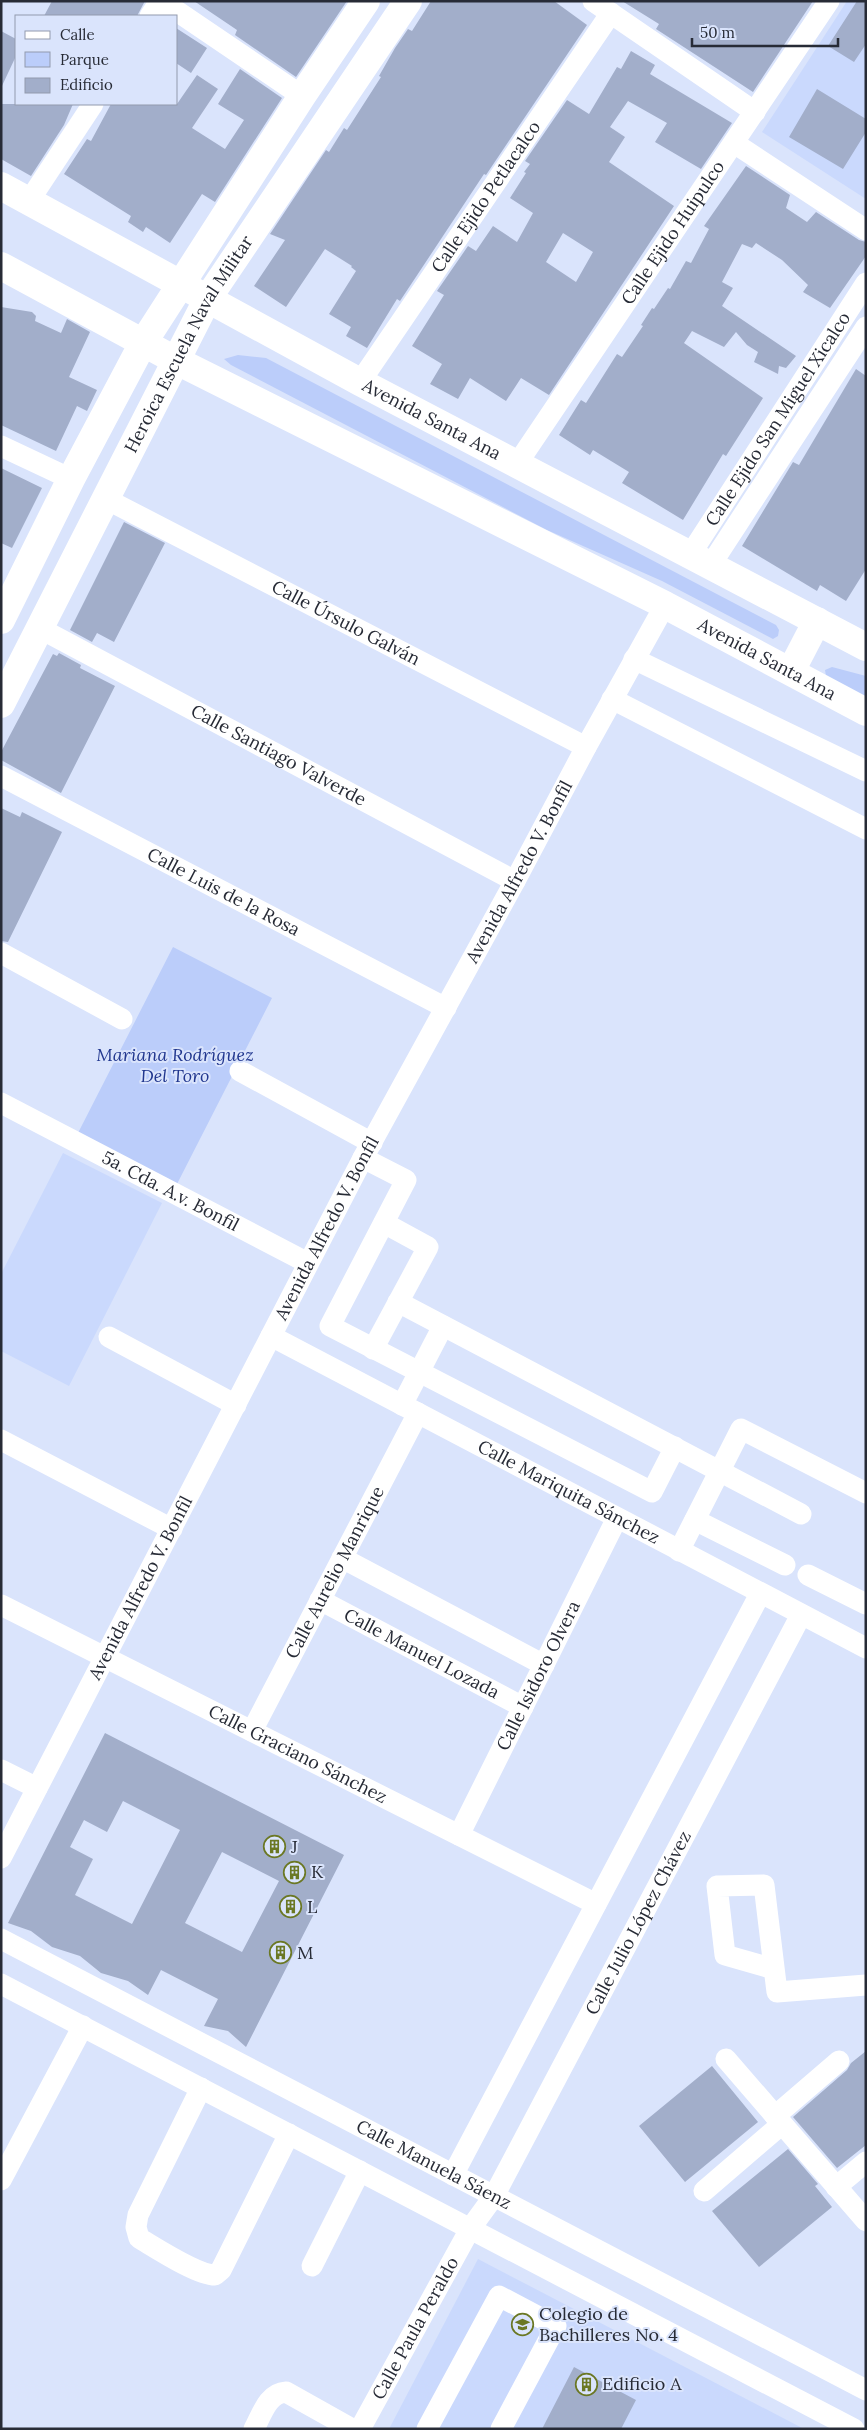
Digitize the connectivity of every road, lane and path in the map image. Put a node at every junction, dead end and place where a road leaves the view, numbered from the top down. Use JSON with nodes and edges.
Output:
{"nodes":[{"id":1,"x":161,"y":1,"type":"edge"},
{"id":2,"x":366,"y":1,"type":"edge"},
{"id":3,"x":408,"y":1,"type":"edge"},
{"id":4,"x":593,"y":1,"type":"edge"},
{"id":5,"x":829,"y":1,"type":"edge"},
{"id":6,"x":611,"y":14,"type":"junction"},
{"id":7,"x":151,"y":15,"type":"edge"},
{"id":8,"x":302,"y":96,"type":"junction"},
{"id":9,"x":92,"y":105,"type":"edge"},
{"id":10,"x":755,"y":112,"type":"junction"},
{"id":11,"x":734,"y":143,"type":"junction"},
{"id":12,"x":1,"y":186,"type":"edge"},
{"id":13,"x":29,"y":201,"type":"junction"},
{"id":14,"x":866,"y":230,"type":"edge"},
{"id":15,"x":1,"y":266,"type":"edge"},
{"id":16,"x":866,"y":283,"type":"edge"},
{"id":17,"x":181,"y":284,"type":"junction"},
{"id":18,"x":208,"y":298,"type":"junction"},
{"id":19,"x":866,"y":327,"type":"edge"},
{"id":20,"x":143,"y":343,"type":"junction"},
{"id":21,"x":177,"y":361,"type":"junction"},
{"id":22,"x":360,"y":382,"type":"junction"},
{"id":23,"x":1,"y":446,"type":"edge"},
{"id":24,"x":518,"y":464,"type":"junction"},
{"id":25,"x":71,"y":479,"type":"junction"},
{"id":26,"x":106,"y":499,"type":"junction"},
{"id":27,"x":700,"y":560,"type":"junction"},
{"id":28,"x":664,"y":605,"type":"junction"},
{"id":29,"x":1,"y":620,"type":"edge"},
{"id":30,"x":817,"y":621,"type":"junction"},
{"id":31,"x":41,"y":629,"type":"junction"},
{"id":32,"x":866,"y":646,"type":"edge"},
{"id":33,"x":634,"y":659,"type":"junction"},
{"id":34,"x":791,"y":672,"type":"junction"},
{"id":35,"x":612,"y":699,"type":"junction"},
{"id":36,"x":1,"y":704,"type":"edge"},
{"id":37,"x":866,"y":712,"type":"edge"},
{"id":38,"x":586,"y":746,"type":"junction"},
{"id":39,"x":866,"y":771,"type":"edge"},
{"id":40,"x":1,"y":776,"type":"edge"},
{"id":41,"x":866,"y":829,"type":"edge"},
{"id":42,"x":515,"y":882,"type":"junction"},
{"id":43,"x":1,"y":953,"type":"edge"},
{"id":44,"x":446,"y":1008,"type":"junction"},
{"id":45,"x":122,"y":1019,"type":"dead end"},
{"id":46,"x":240,"y":1071,"type":"dead end"},
{"id":47,"x":1,"y":1103,"type":"edge"},
{"id":48,"x":368,"y":1151,"type":"junction"},
{"id":49,"x":384,"y":1223,"type":"junction"},
{"id":50,"x":308,"y":1264,"type":"junction"},
{"id":51,"x":398,"y":1302,"type":"junction"},
{"id":52,"x":443,"y":1326,"type":"junction"},
{"id":53,"x":271,"y":1336,"type":"junction"},
{"id":54,"x":109,"y":1337,"type":"dead end"},
{"id":55,"x":373,"y":1348,"type":"junction"},
{"id":56,"x":419,"y":1372,"type":"junction"},
{"id":57,"x":236,"y":1405,"type":"junction"},
{"id":58,"x":410,"y":1409,"type":"junction"},
{"id":59,"x":1,"y":1440,"type":"edge"},
{"id":60,"x":675,"y":1448,"type":"junction"},
{"id":61,"x":720,"y":1471,"type":"junction"},
{"id":62,"x":866,"y":1493,"type":"edge"},
{"id":63,"x":801,"y":1514,"type":"dead end"},
{"id":64,"x":617,"y":1518,"type":"junction"},
{"id":65,"x":695,"y":1520,"type":"junction"},
{"id":66,"x":172,"y":1529,"type":"junction"},
{"id":67,"x":679,"y":1551,"type":"junction"},
{"id":68,"x":342,"y":1558,"type":"junction"},
{"id":69,"x":785,"y":1565,"type":"dead end"},
{"id":70,"x":808,"y":1575,"type":"dead end"},
{"id":71,"x":760,"y":1594,"type":"junction"},
{"id":72,"x":320,"y":1600,"type":"junction"},
{"id":73,"x":866,"y":1604,"type":"edge"},
{"id":74,"x":1,"y":1606,"type":"edge"},
{"id":75,"x":801,"y":1615,"type":"junction"},
{"id":76,"x":866,"y":1648,"type":"edge"},
{"id":77,"x":105,"y":1657,"type":"junction"},
{"id":78,"x":544,"y":1665,"type":"junction"},
{"id":79,"x":523,"y":1707,"type":"junction"},
{"id":80,"x":252,"y":1731,"type":"junction"},
{"id":81,"x":1,"y":1770,"type":"edge"},
{"id":82,"x":37,"y":1788,"type":"junction"},
{"id":83,"x":459,"y":1836,"type":"junction"},
{"id":84,"x":1,"y":1858,"type":"edge"},
{"id":85,"x":596,"y":1904,"type":"junction"},
{"id":86,"x":1,"y":1939,"type":"edge"},
{"id":87,"x":774,"y":1969,"type":"dead end"},
{"id":88,"x":1,"y":1984,"type":"edge"},
{"id":89,"x":866,"y":1985,"type":"edge"},
{"id":90,"x":83,"y":2026,"type":"junction"},
{"id":91,"x":726,"y":2059,"type":"dead end"},
{"id":92,"x":838,"y":2061,"type":"dead end"},
{"id":93,"x":201,"y":2088,"type":"junction"},
{"id":94,"x":778,"y":2120,"type":"junction"},
{"id":95,"x":289,"y":2134,"type":"junction"},
{"id":96,"x":866,"y":2162,"type":"edge"},
{"id":97,"x":360,"y":2171,"type":"junction"},
{"id":98,"x":453,"y":2175,"type":"junction"},
{"id":99,"x":1,"y":2180,"type":"edge"},
{"id":100,"x":836,"y":2187,"type":"junction"},
{"id":101,"x":704,"y":2191,"type":"dead end"},
{"id":102,"x":494,"y":2196,"type":"junction"},
{"id":103,"x":866,"y":2221,"type":"edge"},
{"id":104,"x":470,"y":2229,"type":"junction"},
{"id":105,"x":312,"y":2266,"type":"dead end"},
{"id":106,"x":866,"y":2390,"type":"edge"},
{"id":107,"x":254,"y":2429,"type":"edge"},
{"id":108,"x":352,"y":2429,"type":"edge"},
{"id":109,"x":360,"y":2429,"type":"edge"},
{"id":110,"x":427,"y":2429,"type":"edge"},
{"id":111,"x":501,"y":2429,"type":"edge"},
{"id":112,"x":854,"y":2429,"type":"edge"}],
"edges":[{"from":1,"to":7,"type":"street"},
{"from":1,"to":8,"type":"street"},
{"from":2,"to":8,"type":"main road","name":"Heroica Escuela Naval Militar"},
{"from":3,"to":18,"type":"main road","name":"Heroica Escuela Naval Militar"},
{"from":4,"to":6,"type":"street"},
{"from":5,"to":10,"type":"street","name":"Calle Ejido Huipulco"},
{"from":6,"to":10,"type":"street"},
{"from":6,"to":22,"type":"street","name":"Calle Ejido Petlacalco"},
{"from":8,"to":17,"type":"main road","name":"Heroica Escuela Naval Militar"},
{"from":9,"to":13,"type":"street"},
{"from":10,"to":11,"type":"street","name":"Calle Ejido Huipulco"},
{"from":11,"to":14,"type":"street"},
{"from":11,"to":24,"type":"street","name":"Calle Ejido Huipulco"},
{"from":12,"to":13,"type":"main road","name":"Avenida Santa Ana"},
{"from":13,"to":17,"type":"main road","name":"Avenida Santa Ana"},
{"from":15,"to":20,"type":"main road","name":"Avenida Santa Ana"},
{"from":16,"to":27,"type":"street","name":"Calle Ejido San Miguel Xicalco"},
{"from":17,"to":18,"type":"main road","name":"Avenida Santa Ana"},
{"from":17,"to":20,"type":"main road","name":"Heroica Escuela Naval Militar"},
{"from":18,"to":21,"type":"main road","name":"Heroica Escuela Naval Militar"},
{"from":18,"to":22,"type":"main road","name":"Avenida Santa Ana"},
{"from":19,"to":27,"type":"street","name":"Calle Ejido San Miguel Xicalco"},
{"from":20,"to":21,"type":"main road","name":"Avenida Santa Ana"},
{"from":20,"to":25,"type":"main road","name":"Heroica Escuela Naval Militar"},
{"from":21,"to":26,"type":"main road","name":"Heroica Escuela Naval Militar"},
{"from":21,"to":28,"type":"main road","name":"Avenida Santa Ana"},
{"from":22,"to":24,"type":"main road","name":"Avenida Santa Ana"},
{"from":23,"to":25,"type":"street"},
{"from":24,"to":27,"type":"main road","name":"Avenida Santa Ana"},
{"from":25,"to":29,"type":"main road","name":"Heroica Escuela Naval Militar"},
{"from":26,"to":31,"type":"main road","name":"Heroica Escuela Naval Militar"},
{"from":26,"to":38,"type":"street","name":"Calle Úrsulo Galván"},
{"from":27,"to":30,"type":"main road","name":"Avenida Santa Ana"},
{"from":28,"to":33,"type":"street","name":"Avenida Alfredo V. Bonfil"},
{"from":28,"to":34,"type":"main road","name":"Avenida Santa Ana"},
{"from":30,"to":32,"type":"main road","name":"Avenida Santa Ana"},
{"from":30,"to":34,"type":"main road"},
{"from":31,"to":36,"type":"main road","name":"Heroica Escuela Naval Militar"},
{"from":31,"to":42,"type":"street","name":"Calle Santiago Valverde"},
{"from":33,"to":35,"type":"street","name":"Avenida Alfredo V. Bonfil"},
{"from":33,"to":39,"type":"street"},
{"from":34,"to":37,"type":"main road","name":"Avenida Santa Ana"},
{"from":35,"to":38,"type":"street","name":"Avenida Alfredo V. Bonfil"},
{"from":35,"to":41,"type":"street"},
{"from":38,"to":42,"type":"street","name":"Avenida Alfredo V. Bonfil"},
{"from":40,"to":44,"type":"street","name":"Calle Luis de la Rosa"},
{"from":42,"to":44,"type":"street","name":"Avenida Alfredo V. Bonfil"},
{"from":43,"to":45,"type":"street"},
{"from":44,"to":48,"type":"street","name":"Avenida Alfredo V. Bonfil"},
{"from":46,"to":48,"type":"street"},
{"from":47,"to":50,"type":"street","name":"5a. Cda. A.v. Bonfil"},
{"from":48,"to":49,"type":"street"},
{"from":48,"to":50,"type":"street","name":"Avenida Alfredo V. Bonfil"},
{"from":49,"to":51,"type":"street"},
{"from":49,"to":55,"type":"street"},
{"from":50,"to":53,"type":"street","name":"Avenida Alfredo V. Bonfil"},
{"from":51,"to":52,"type":"street"},
{"from":51,"to":55,"type":"street"},
{"from":52,"to":56,"type":"street","name":"Calle Aurelio Manrique"},
{"from":52,"to":60,"type":"street"},
{"from":53,"to":57,"type":"street","name":"Avenida Alfredo V. Bonfil"},
{"from":53,"to":58,"type":"street","name":"Calle Mariquita Sánchez"},
{"from":54,"to":57,"type":"street"},
{"from":55,"to":56,"type":"street"},
{"from":56,"to":58,"type":"street","name":"Calle Aurelio Manrique"},
{"from":56,"to":60,"type":"street"},
{"from":57,"to":66,"type":"street","name":"Avenida Alfredo V. Bonfil"},
{"from":58,"to":64,"type":"street","name":"Calle Mariquita Sánchez"},
{"from":58,"to":68,"type":"street","name":"Calle Aurelio Manrique"},
{"from":59,"to":66,"type":"street"},
{"from":60,"to":61,"type":"street"},
{"from":61,"to":62,"type":"street"},
{"from":61,"to":63,"type":"street"},
{"from":61,"to":65,"type":"street"},
{"from":64,"to":67,"type":"street","name":"Calle Mariquita Sánchez"},
{"from":64,"to":78,"type":"street","name":"Calle Isidoro Olvera"},
{"from":65,"to":67,"type":"street"},
{"from":65,"to":69,"type":"street"},
{"from":66,"to":77,"type":"street","name":"Avenida Alfredo V. Bonfil"},
{"from":67,"to":71,"type":"street","name":"Calle Mariquita Sánchez"},
{"from":68,"to":72,"type":"street","name":"Calle Aurelio Manrique"},
{"from":68,"to":78,"type":"street"},
{"from":70,"to":73,"type":"street"},
{"from":71,"to":75,"type":"street","name":"Calle Mariquita Sánchez"},
{"from":71,"to":85,"type":"street"},
{"from":72,"to":79,"type":"street","name":"Calle Manuel Lozada"},
{"from":72,"to":80,"type":"street","name":"Calle Aurelio Manrique"},
{"from":74,"to":77,"type":"street","name":"Calle Graciano Sánchez"},
{"from":75,"to":76,"type":"street","name":"Calle Mariquita Sánchez"},
{"from":75,"to":102,"type":"street","name":"Calle Julio López Chávez"},
{"from":77,"to":80,"type":"street","name":"Calle Graciano Sánchez"},
{"from":77,"to":82,"type":"street","name":"Avenida Alfredo V. Bonfil"},
{"from":78,"to":79,"type":"street","name":"Calle Isidoro Olvera"},
{"from":79,"to":83,"type":"street","name":"Calle Isidoro Olvera"},
{"from":80,"to":83,"type":"street","name":"Calle Graciano Sánchez"},
{"from":81,"to":82,"type":"street"},
{"from":82,"to":84,"type":"street","name":"Avenida Alfredo V. Bonfil"},
{"from":83,"to":85,"type":"street","name":"Calle Graciano Sánchez"},
{"from":85,"to":98,"type":"street"},
{"from":86,"to":98,"type":"street","name":"Calle Manuela Sáenz"},
{"from":87,"to":89,"type":"street"},
{"from":88,"to":90,"type":"street"},
{"from":90,"to":93,"type":"street"},
{"from":90,"to":99,"type":"street"},
{"from":91,"to":94,"type":"street"},
{"from":92,"to":94,"type":"street"},
{"from":93,"to":95,"type":"street"},
{"from":93,"to":95,"type":"street"},
{"from":94,"to":100,"type":"street"},
{"from":94,"to":101,"type":"street"},
{"from":95,"to":97,"type":"street"},
{"from":96,"to":100,"type":"street"},
{"from":97,"to":104,"type":"street"},
{"from":97,"to":105,"type":"street"},
{"from":98,"to":102,"type":"street","name":"Calle Manuela Sáenz"},
{"from":100,"to":103,"type":"street"},
{"from":102,"to":104,"type":"street","name":"Calle Julio López Chávez"},
{"from":102,"to":106,"type":"street","name":"Calle Manuela Sáenz"},
{"from":104,"to":109,"type":"street","name":"Calle Paula Peraldo"},
{"from":104,"to":112,"type":"street"},
{"from":107,"to":108,"type":"street"},
{"from":110,"to":111,"type":"street"}]}
